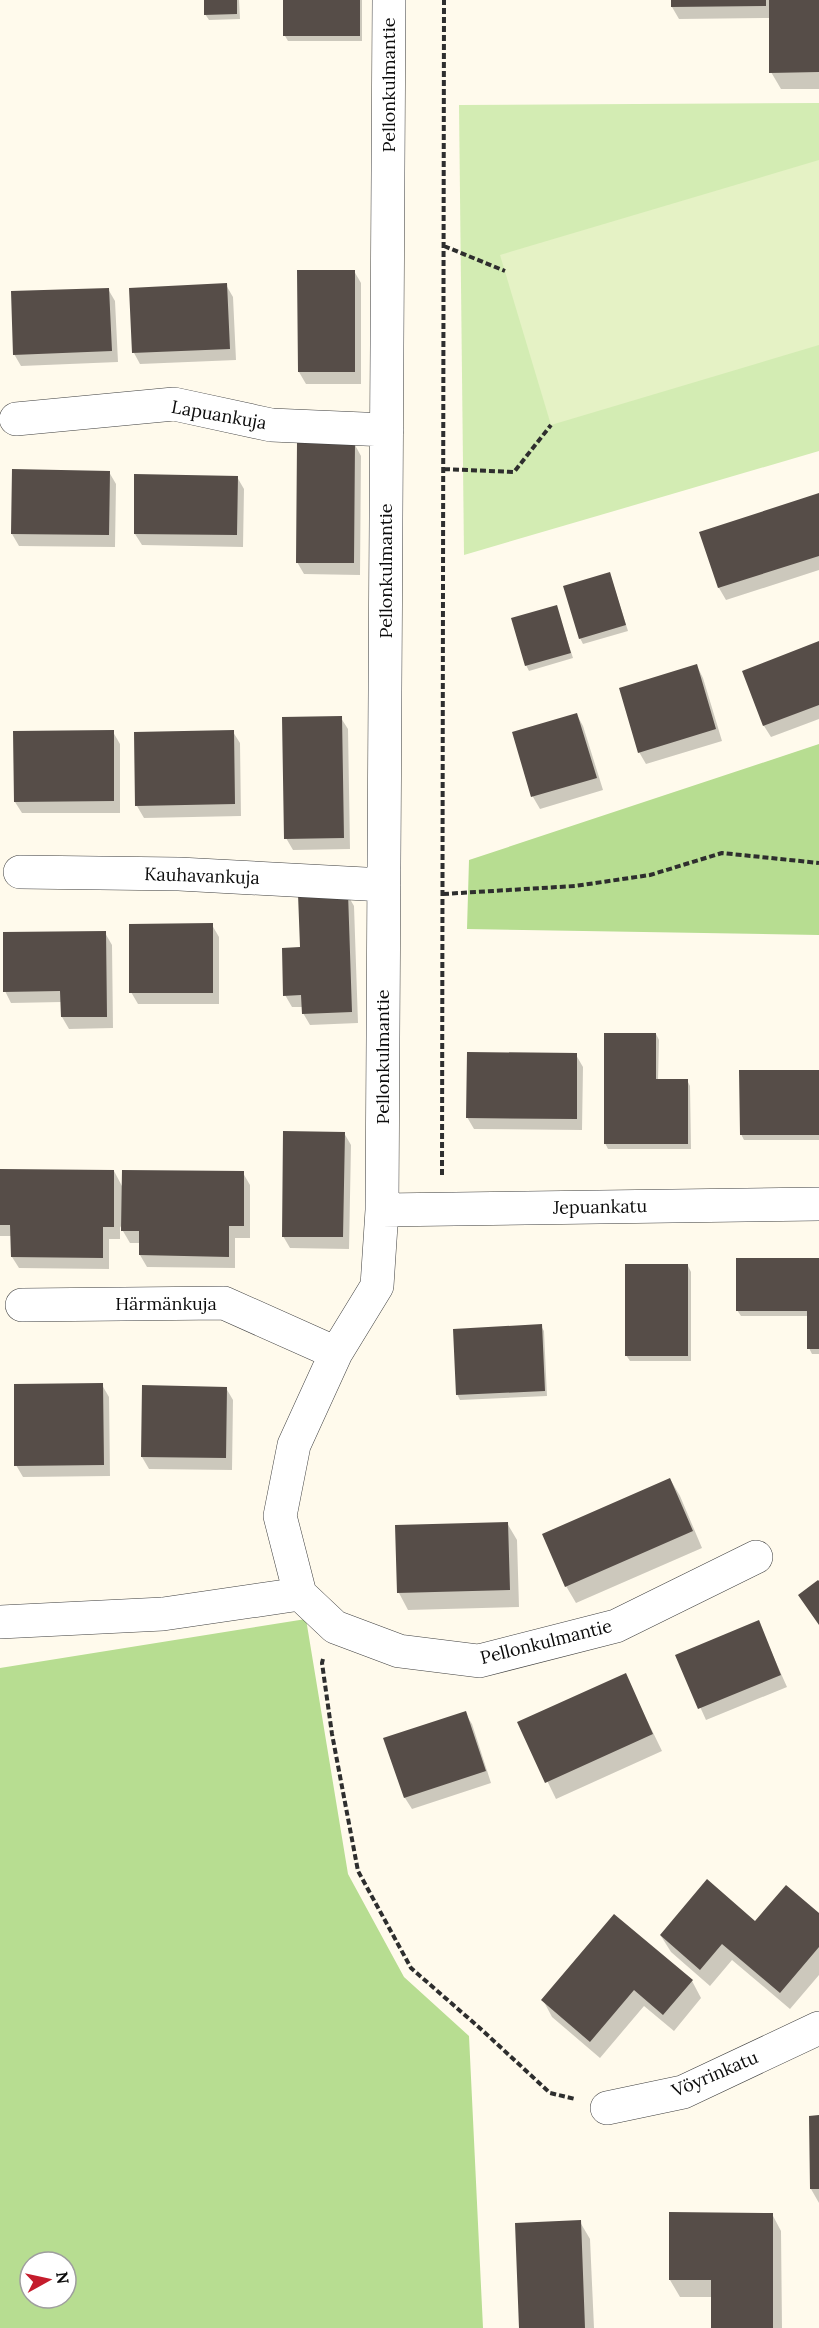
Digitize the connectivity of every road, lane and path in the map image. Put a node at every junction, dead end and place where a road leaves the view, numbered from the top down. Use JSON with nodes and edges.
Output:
{"nodes":[{"id":1,"x":390,"y":0,"type":"edge"},
{"id":2,"x":444,"y":0,"type":"edge"},
{"id":3,"x":444,"y":246,"type":"junction"},
{"id":4,"x":505,"y":271,"type":"dead end"},
{"id":5,"x":16,"y":418,"type":"dead end"},
{"id":6,"x":550,"y":425,"type":"dead end"},
{"id":7,"x":387,"y":430,"type":"junction"},
{"id":8,"x":444,"y":469,"type":"junction"},
{"id":9,"x":819,"y":864,"type":"edge"},
{"id":10,"x":20,"y":872,"type":"dead end"},
{"id":11,"x":384,"y":885,"type":"junction"},
{"id":12,"x":443,"y":894,"type":"junction"},
{"id":13,"x":819,"y":1204,"type":"edge"},
{"id":14,"x":442,"y":1209,"type":"junction"},
{"id":15,"x":382,"y":1210,"type":"junction"},
{"id":16,"x":22,"y":1305,"type":"dead end"},
{"id":17,"x":336,"y":1353,"type":"junction"},
{"id":18,"x":756,"y":1557,"type":"dead end"},
{"id":19,"x":300,"y":1594,"type":"junction"},
{"id":20,"x":0,"y":1622,"type":"edge"},
{"id":21,"x":335,"y":1627,"type":"junction"},
{"id":22,"x":819,"y":2028,"type":"edge"},
{"id":23,"x":607,"y":2108,"type":"joint"}],
"edges":[{"from":1,"to":7,"type":"street","name":"Pellonkulmantie"},
{"from":2,"to":3,"type":"path"},
{"from":3,"to":4,"type":"path"},
{"from":3,"to":8,"type":"path"},
{"from":5,"to":7,"type":"street","name":"Lapuankuja"},
{"from":6,"to":8,"type":"path"},
{"from":7,"to":11,"type":"street","name":"Pellonkulmantie"},
{"from":8,"to":12,"type":"path"},
{"from":9,"to":12,"type":"path"},
{"from":10,"to":11,"type":"street","name":"Kauhavankuja"},
{"from":11,"to":15,"type":"street","name":"Pellonkulmantie"},
{"from":12,"to":14,"type":"path"},
{"from":13,"to":14,"type":"street","name":"Jepuankatu"},
{"from":14,"to":15,"type":"street","name":"Jepuankatu"},
{"from":15,"to":17,"type":"street","name":"Pellonkulmantie"},
{"from":16,"to":17,"type":"street","name":"Härmänkuja"},
{"from":17,"to":19,"type":"street","name":"Pellonkulmantie"},
{"from":18,"to":21,"type":"street","name":"Pellonkulmantie"},
{"from":19,"to":20,"type":"street"},
{"from":19,"to":21,"type":"street","name":"Pellonkulmantie"},
{"from":21,"to":23,"type":"path"},
{"from":22,"to":23,"type":"street","name":"Vöyrinkatu"}]}
